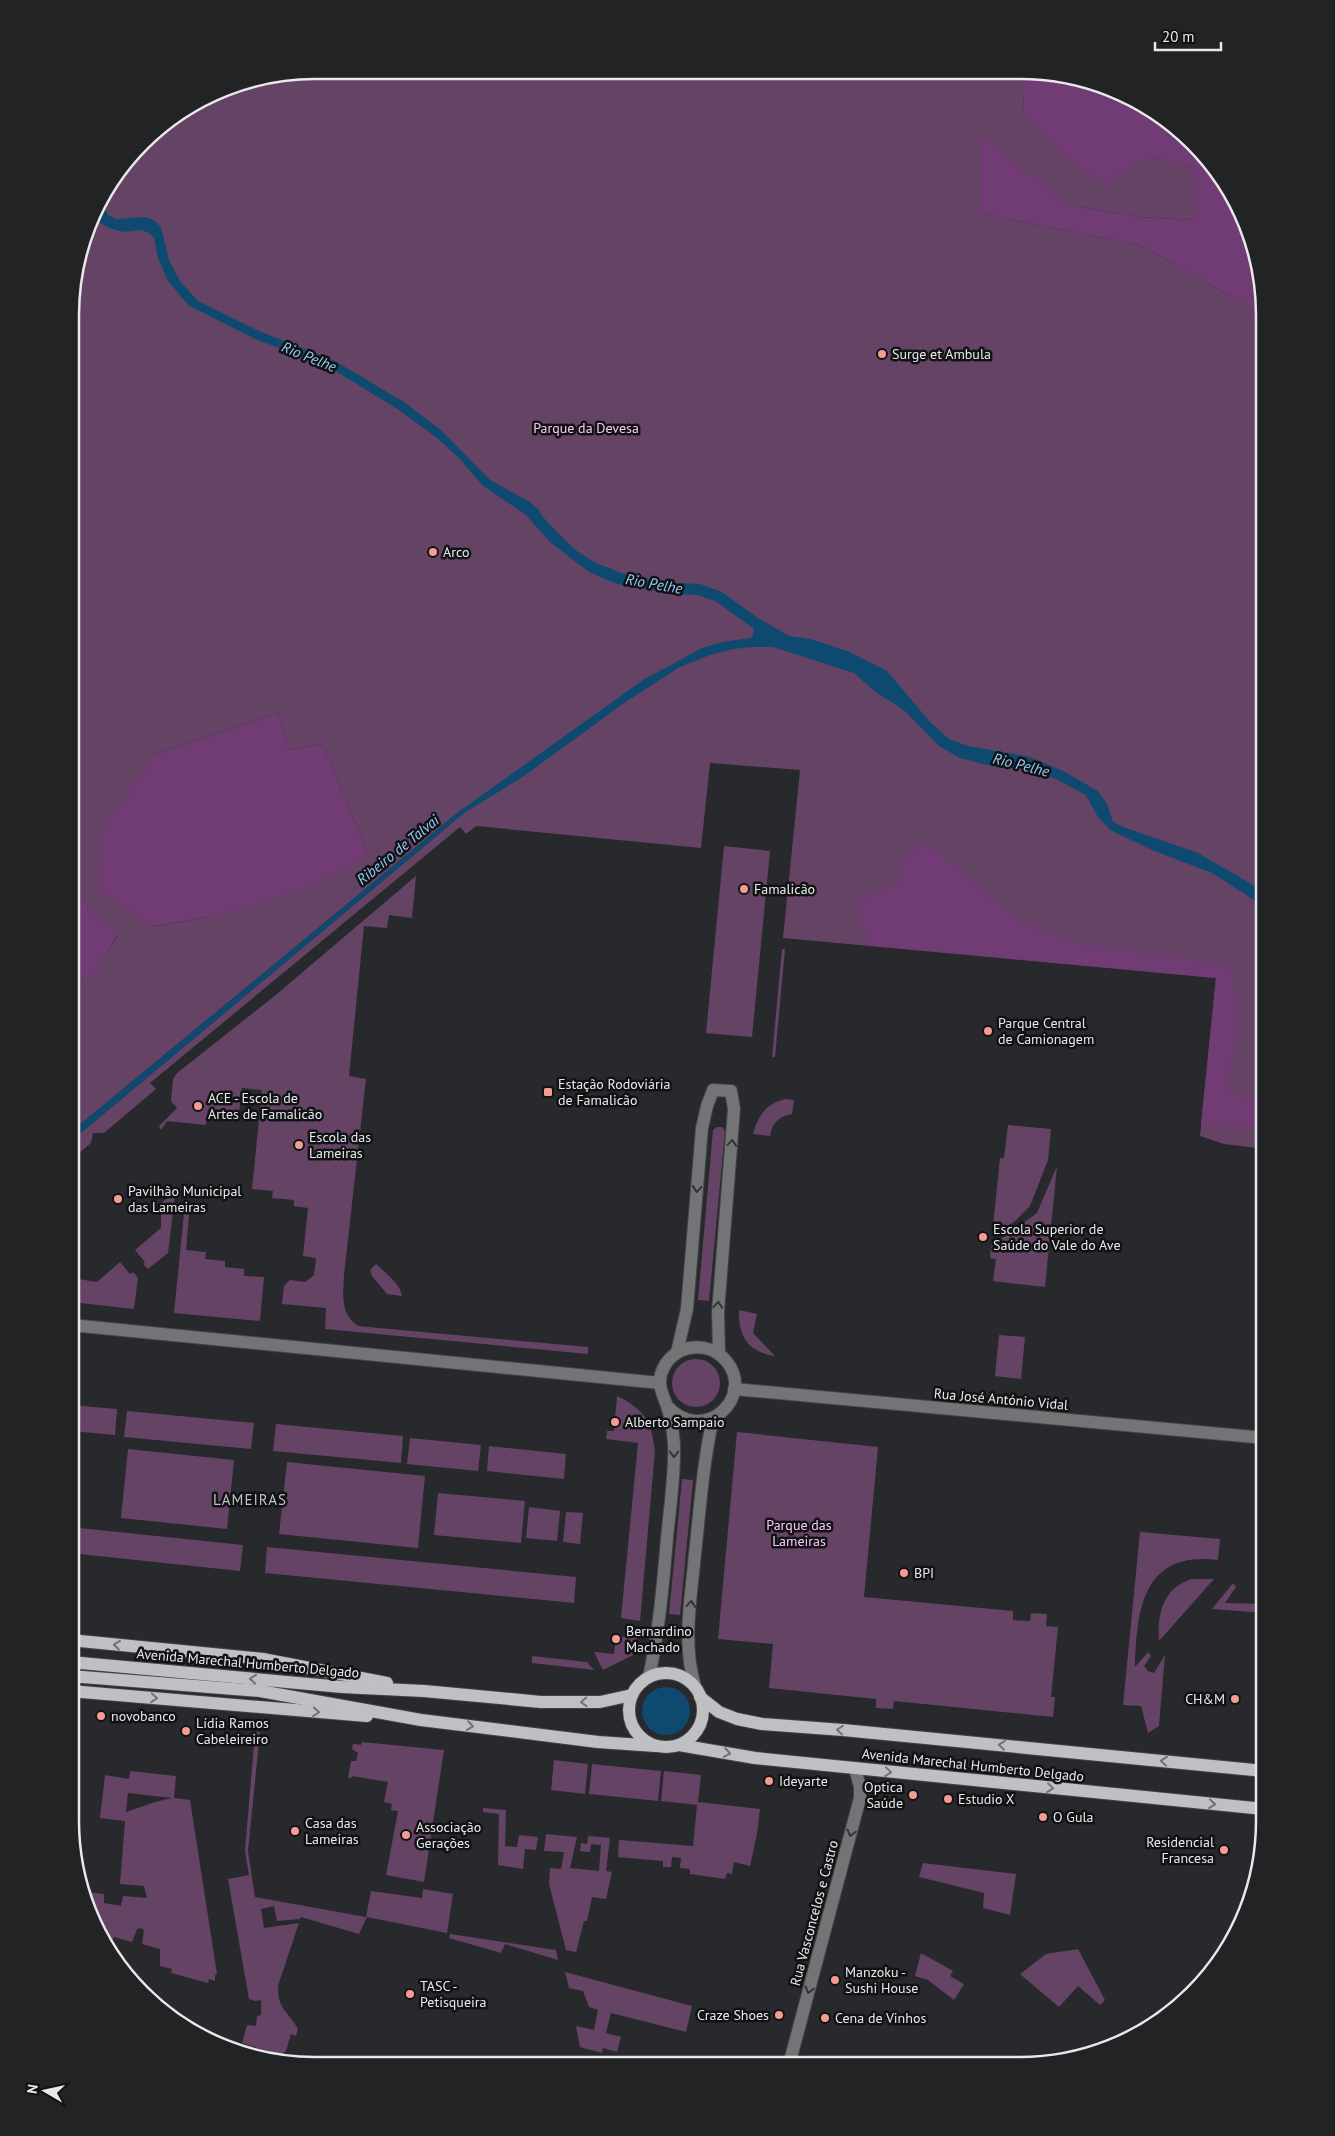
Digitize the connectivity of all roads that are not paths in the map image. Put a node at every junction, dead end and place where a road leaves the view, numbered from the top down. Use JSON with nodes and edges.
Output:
{"nodes":[{"id":1,"x":79,"y":1327,"type":"edge"},
{"id":2,"x":678,"y":1352,"type":"junction"},
{"id":3,"x":719,"y":1354,"type":"junction"},
{"id":4,"x":660,"y":1383,"type":"junction"},
{"id":5,"x":734,"y":1389,"type":"junction"},
{"id":6,"x":667,"y":1406,"type":"junction"},
{"id":7,"x":713,"y":1418,"type":"junction"},
{"id":8,"x":1256,"y":1437,"type":"edge"},
{"id":9,"x":79,"y":1641,"type":"edge"},
{"id":10,"x":79,"y":1663,"type":"edge"},
{"id":11,"x":79,"y":1677,"type":"edge"},
{"id":12,"x":649,"y":1677,"type":"junction"},
{"id":13,"x":424,"y":1691,"type":"junction"},
{"id":14,"x":79,"y":1692,"type":"edge"},
{"id":15,"x":697,"y":1692,"type":"junction"},
{"id":16,"x":632,"y":1695,"type":"junction"},
{"id":17,"x":421,"y":1720,"type":"junction"},
{"id":18,"x":679,"y":1745,"type":"junction"},
{"id":19,"x":656,"y":1746,"type":"junction"},
{"id":20,"x":856,"y":1768,"type":"junction"},
{"id":21,"x":1256,"y":1770,"type":"edge"},
{"id":22,"x":1256,"y":1808,"type":"edge"},
{"id":23,"x":791,"y":2057,"type":"edge"}],
"edges":[{"from":1,"to":4,"type":"street"},
{"from":2,"to":3,"type":"street"},
{"from":3,"to":2,"type":"street","one_way":true},
{"from":2,"to":4,"type":"street"},
{"from":3,"to":5,"type":"street"},
{"from":4,"to":6,"type":"street"},
{"from":5,"to":7,"type":"street"},
{"from":5,"to":8,"type":"street","name":"Rua José António Vidal"},
{"from":6,"to":7,"type":"street"},
{"from":6,"to":12,"type":"street","one_way":true},
{"from":15,"to":7,"type":"street","one_way":true},
{"from":13,"to":9,"type":"main road","name":"Avenida Marechal Humberto Delgado","one_way":true},
{"from":13,"to":10,"type":"main road","name":"Avenida Marechal Humberto Delgado","one_way":true},
{"from":11,"to":17,"type":"main road","name":"Avenida Marechal Humberto Delgado"},
{"from":12,"to":15,"type":"main road"},
{"from":12,"to":16,"type":"main road"},
{"from":16,"to":13,"type":"main road","name":"Avenida Marechal Humberto Delgado","one_way":true},
{"from":14,"to":17,"type":"main road","name":"Avenida Marechal Humberto Delgado","one_way":true},
{"from":15,"to":18,"type":"main road"},
{"from":21,"to":15,"type":"main road","name":"Avenida Marechal Humberto Delgado","one_way":true},
{"from":16,"to":19,"type":"main road"},
{"from":17,"to":19,"type":"main road","name":"Avenida Marechal Humberto Delgado","one_way":true},
{"from":18,"to":19,"type":"main road"},
{"from":18,"to":20,"type":"main road","name":"Avenida Marechal Humberto Delgado","one_way":true},
{"from":20,"to":22,"type":"main road","name":"Avenida Marechal Humberto Delgado","one_way":true},
{"from":20,"to":23,"type":"street","name":"Rua Vasconcelos e Castro","one_way":true}]}
